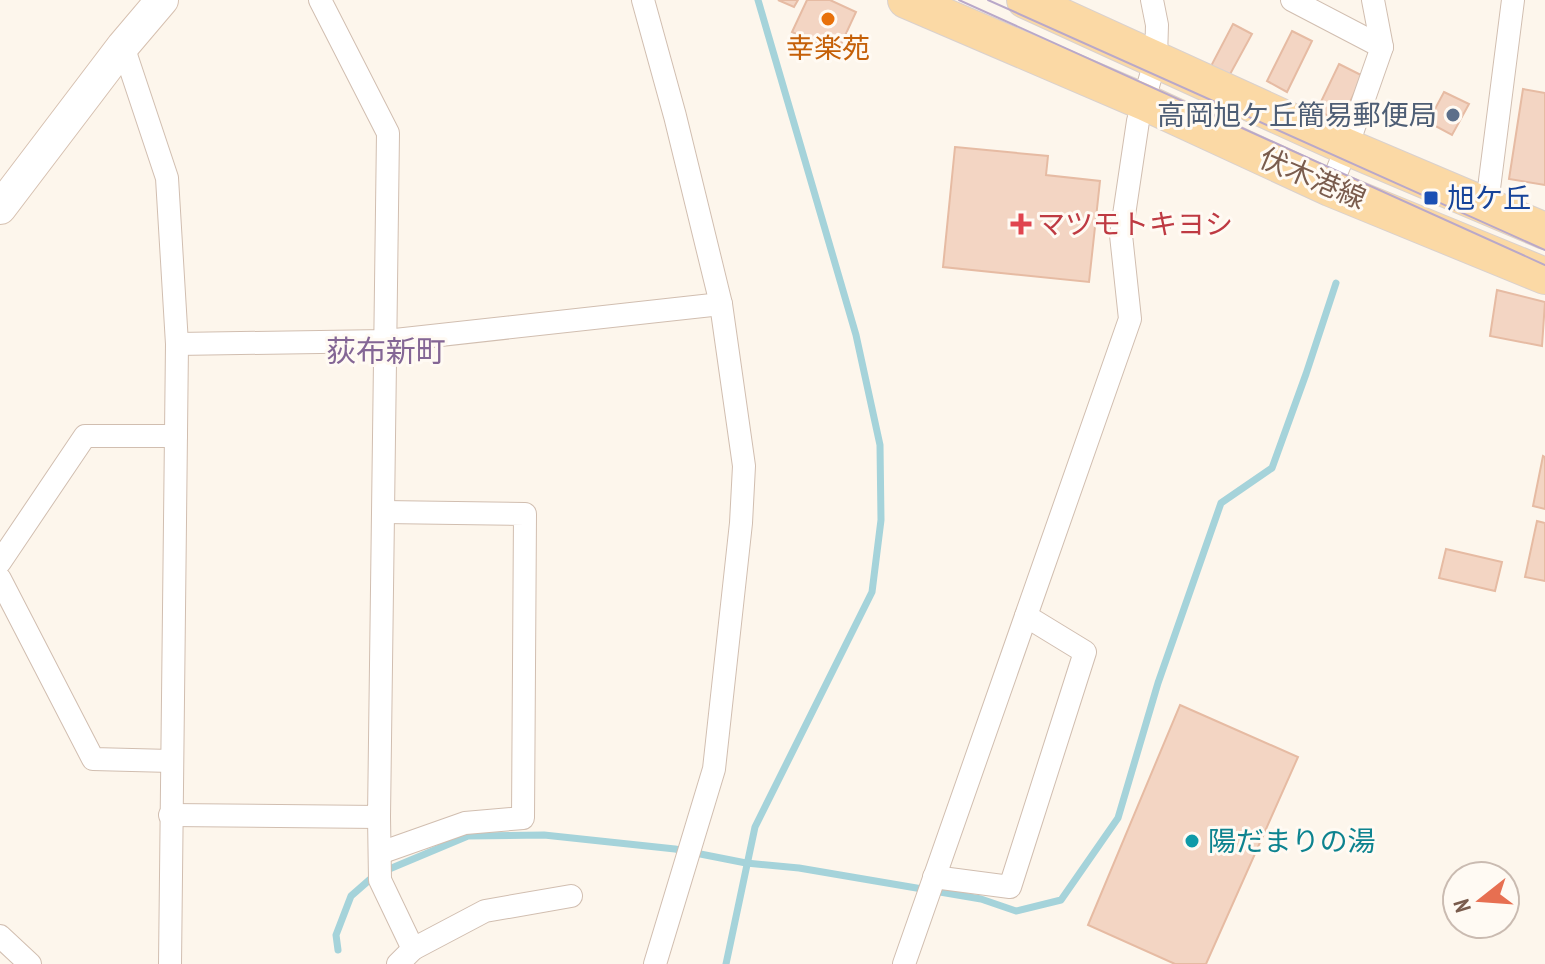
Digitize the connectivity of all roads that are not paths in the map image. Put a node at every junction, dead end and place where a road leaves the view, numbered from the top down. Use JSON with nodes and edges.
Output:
{"nodes":[{"id":1,"x":162,"y":0,"type":"edge"},
{"id":2,"x":320,"y":0,"type":"edge"},
{"id":3,"x":643,"y":0,"type":"edge"},
{"id":4,"x":906,"y":0,"type":"edge"},
{"id":5,"x":1025,"y":0,"type":"edge"},
{"id":6,"x":1152,"y":0,"type":"edge"},
{"id":7,"x":1292,"y":0,"type":"edge"},
{"id":8,"x":1373,"y":0,"type":"edge"},
{"id":9,"x":1513,"y":0,"type":"edge"},
{"id":10,"x":123,"y":46,"type":"junction"},
{"id":11,"x":1382,"y":47,"type":"junction"},
{"id":12,"x":1156,"y":58,"type":"junction"},
{"id":13,"x":1144,"y":102,"type":"junction"},
{"id":14,"x":1347,"y":147,"type":"junction"},
{"id":15,"x":1330,"y":188,"type":"junction"},
{"id":16,"x":1487,"y":204,"type":"junction"},
{"id":17,"x":0,"y":208,"type":"edge"},
{"id":18,"x":1545,"y":231,"type":"edge"},
{"id":19,"x":1545,"y":276,"type":"edge"},
{"id":20,"x":721,"y":304,"type":"junction"},
{"id":21,"x":386,"y":341,"type":"junction"},
{"id":22,"x":177,"y":344,"type":"junction"},
{"id":23,"x":176,"y":436,"type":"junction"},
{"id":24,"x":384,"y":512,"type":"junction"},
{"id":25,"x":0,"y":562,"type":"edge"},
{"id":26,"x":0,"y":579,"type":"edge"},
{"id":27,"x":1026,"y":616,"type":"junction"},
{"id":28,"x":171,"y":761,"type":"junction"},
{"id":29,"x":170,"y":815,"type":"junction"},
{"id":30,"x":379,"y":817,"type":"junction"},
{"id":31,"x":380,"y":853,"type":"junction"},
{"id":32,"x":934,"y":877,"type":"junction"},
{"id":33,"x":571,"y":896,"type":"dead end"},
{"id":34,"x":0,"y":936,"type":"edge"},
{"id":35,"x":406,"y":956,"type":"edge"},
{"id":36,"x":30,"y":964,"type":"edge"},
{"id":37,"x":170,"y":964,"type":"edge"},
{"id":38,"x":655,"y":964,"type":"edge"},
{"id":39,"x":904,"y":964,"type":"edge"}],
"edges":[{"from":1,"to":10,"type":"street"},
{"from":2,"to":21,"type":"street"},
{"from":3,"to":20,"type":"street"},
{"from":4,"to":13,"type":"main road","name":"伏木港線"},
{"from":5,"to":12,"type":"main road","name":"伏木港線"},
{"from":6,"to":12,"type":"street"},
{"from":7,"to":11,"type":"street"},
{"from":8,"to":11,"type":"street"},
{"from":9,"to":16,"type":"street"},
{"from":10,"to":17,"type":"street"},
{"from":10,"to":22,"type":"street"},
{"from":11,"to":14,"type":"street"},
{"from":12,"to":13,"type":"street"},
{"from":12,"to":14,"type":"main road","name":"伏木港線"},
{"from":13,"to":15,"type":"main road","name":"伏木港線"},
{"from":13,"to":27,"type":"street"},
{"from":14,"to":15,"type":"street"},
{"from":14,"to":16,"type":"main road","name":"伏木港線"},
{"from":15,"to":19,"type":"main road","name":"伏木港線"},
{"from":16,"to":18,"type":"main road","name":"伏木港線"},
{"from":20,"to":21,"type":"street"},
{"from":20,"to":38,"type":"street"},
{"from":21,"to":22,"type":"street"},
{"from":21,"to":24,"type":"street"},
{"from":22,"to":23,"type":"street"},
{"from":23,"to":25,"type":"street"},
{"from":23,"to":28,"type":"street"},
{"from":24,"to":30,"type":"street"},
{"from":24,"to":31,"type":"street"},
{"from":26,"to":28,"type":"street"},
{"from":27,"to":32,"type":"street"},
{"from":27,"to":32,"type":"street"},
{"from":28,"to":29,"type":"street"},
{"from":29,"to":30,"type":"street"},
{"from":29,"to":37,"type":"street"},
{"from":30,"to":31,"type":"street"},
{"from":31,"to":35,"type":"street"},
{"from":32,"to":39,"type":"street"},
{"from":33,"to":35,"type":"street"},
{"from":34,"to":36,"type":"street"}]}
